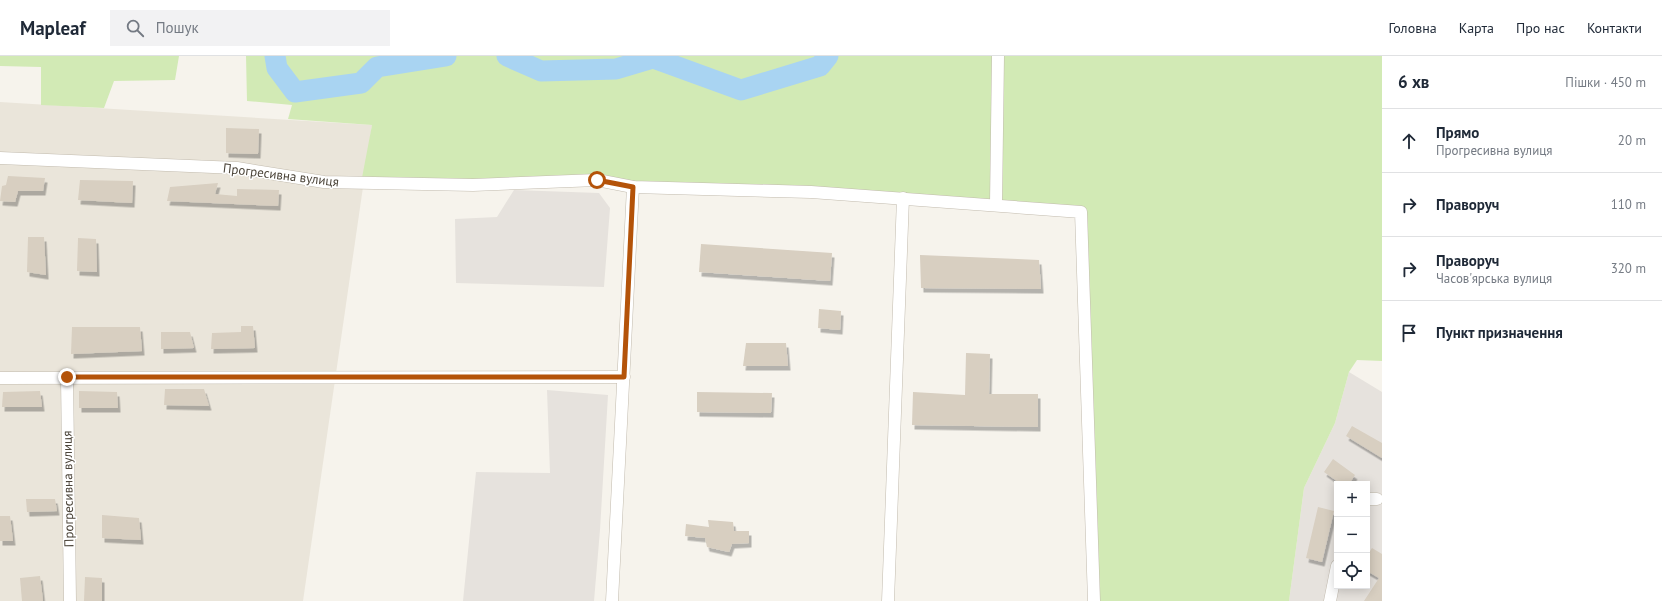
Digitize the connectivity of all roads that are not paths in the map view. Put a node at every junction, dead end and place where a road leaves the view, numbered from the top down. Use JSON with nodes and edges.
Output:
{"nodes":[{"id":1,"x":998,"y":56,"type":"edge"},
{"id":2,"x":0,"y":158,"type":"edge"},
{"id":3,"x":633,"y":187,"type":"junction"},
{"id":4,"x":903,"y":198,"type":"junction"},
{"id":5,"x":996,"y":204,"type":"junction"},
{"id":6,"x":67,"y":377,"type":"junction"},
{"id":7,"x":624,"y":377,"type":"junction"},
{"id":8,"x":0,"y":378,"type":"edge"},
{"id":9,"x":1334,"y":581,"type":"edge"},
{"id":10,"x":70,"y":601,"type":"edge"},
{"id":11,"x":612,"y":601,"type":"edge"},
{"id":12,"x":888,"y":601,"type":"edge"},
{"id":13,"x":1094,"y":601,"type":"edge"},
{"id":14,"x":1330,"y":601,"type":"edge"}],
"edges":[{"from":1,"to":5,"type":"street"},
{"from":2,"to":3,"type":"street","name":"Прогресивна вулиця"},
{"from":3,"to":4,"type":"street","name":"Прогресивна вулиця"},
{"from":3,"to":7,"type":"street"},
{"from":4,"to":5,"type":"street","name":"Прогресивна вулиця"},
{"from":4,"to":12,"type":"street"},
{"from":5,"to":13,"type":"street","name":"Прогресивна вулиця"},
{"from":6,"to":7,"type":"street"},
{"from":6,"to":8,"type":"street"},
{"from":6,"to":10,"type":"street","name":"Прогресивна вулиця"},
{"from":7,"to":11,"type":"street"},
{"from":9,"to":14,"type":"street"}]}
